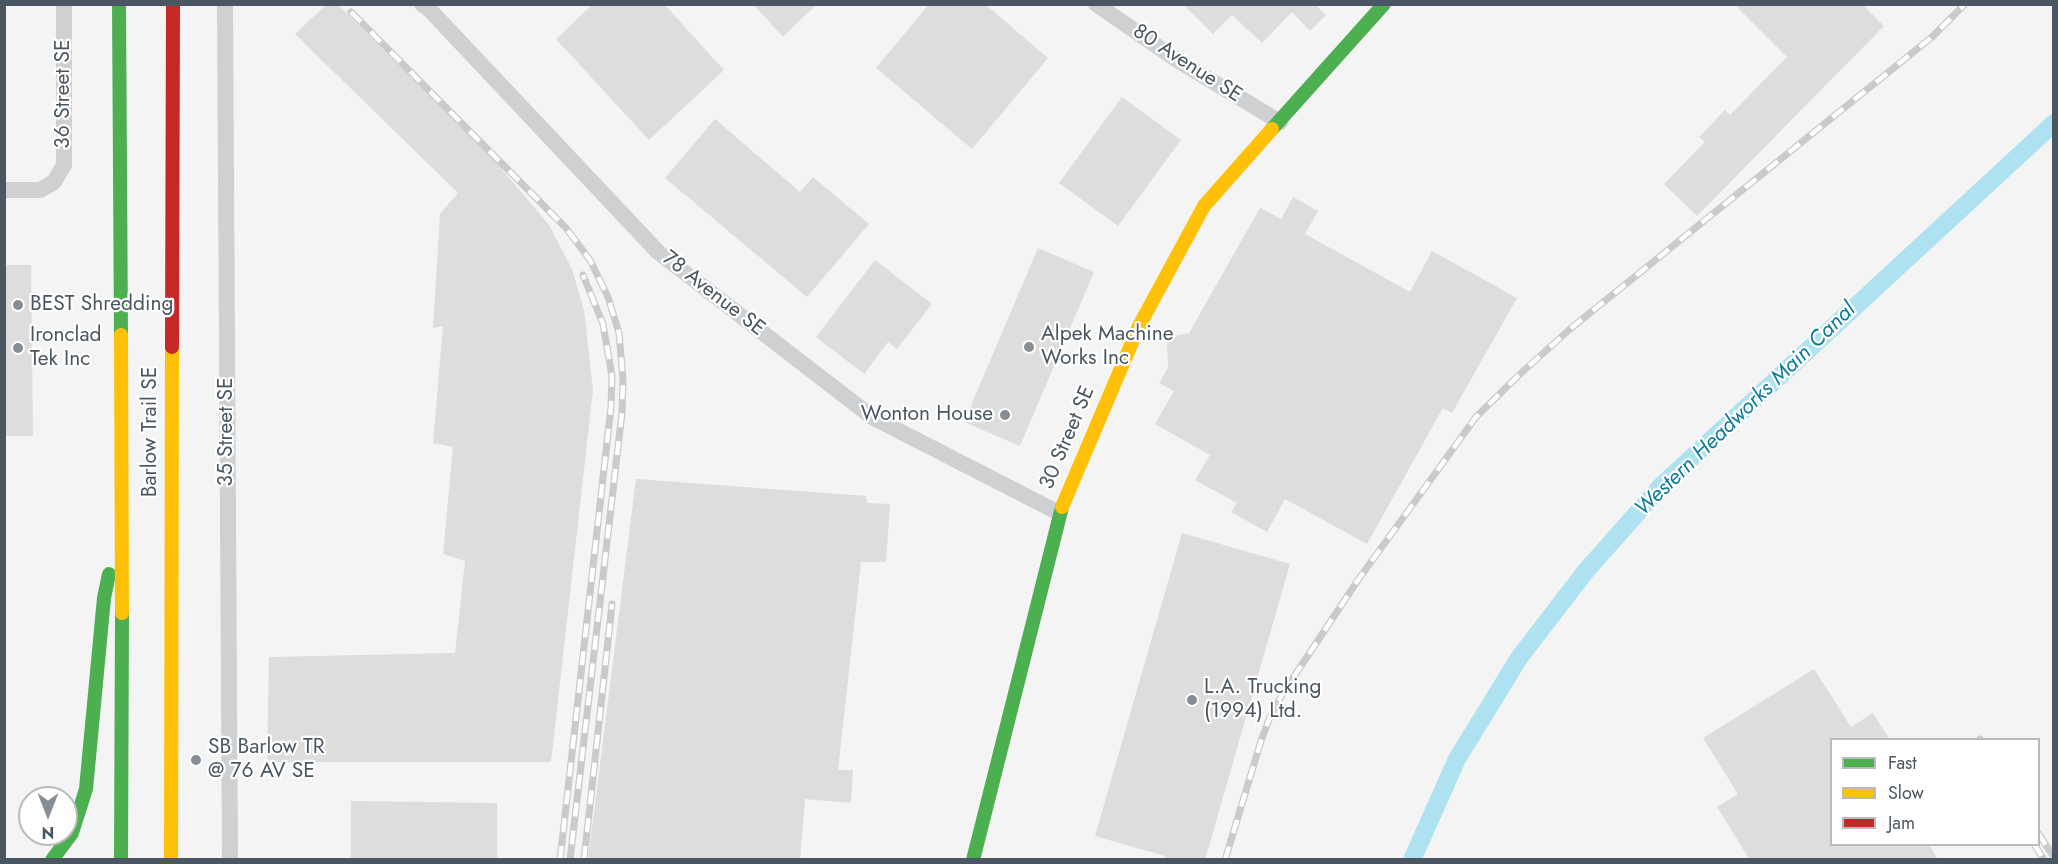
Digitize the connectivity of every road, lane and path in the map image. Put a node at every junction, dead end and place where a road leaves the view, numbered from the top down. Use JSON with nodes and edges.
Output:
{"nodes":[{"id":1,"x":64,"y":4,"type":"edge"},
{"id":2,"x":119,"y":4,"type":"edge"},
{"id":3,"x":174,"y":4,"type":"edge"},
{"id":4,"x":225,"y":4,"type":"edge"},
{"id":5,"x":422,"y":4,"type":"edge"},
{"id":6,"x":1096,"y":4,"type":"edge"},
{"id":7,"x":1384,"y":4,"type":"edge"},
{"id":8,"x":1280,"y":122,"type":"junction"},
{"id":9,"x":4,"y":190,"type":"edge"},
{"id":10,"x":1059,"y":513,"type":"junction"},
{"id":11,"x":122,"y":514,"type":"junction"},
{"id":12,"x":52,"y":860,"type":"edge"},
{"id":13,"x":121,"y":860,"type":"edge"},
{"id":14,"x":171,"y":860,"type":"edge"},
{"id":15,"x":230,"y":860,"type":"edge"},
{"id":16,"x":974,"y":860,"type":"edge"}],
"edges":[{"from":1,"to":9,"type":"street","name":"36 Street SE"},
{"from":2,"to":11,"type":"main road","name":"Barlow Trail SE"},
{"from":3,"to":14,"type":"main road","name":"Barlow Trail SE"},
{"from":4,"to":15,"type":"street","name":"35 Street SE"},
{"from":5,"to":10,"type":"street","name":"78 Avenue SE"},
{"from":6,"to":8,"type":"street","name":"80 Avenue SE"},
{"from":7,"to":8,"type":"main road","name":"30 Street SE"},
{"from":8,"to":10,"type":"main road","name":"30 Street SE"},
{"from":10,"to":16,"type":"main road","name":"30 Street SE"},
{"from":11,"to":12,"type":"main road"},
{"from":11,"to":13,"type":"main road","name":"Barlow Trail SE"}]}
